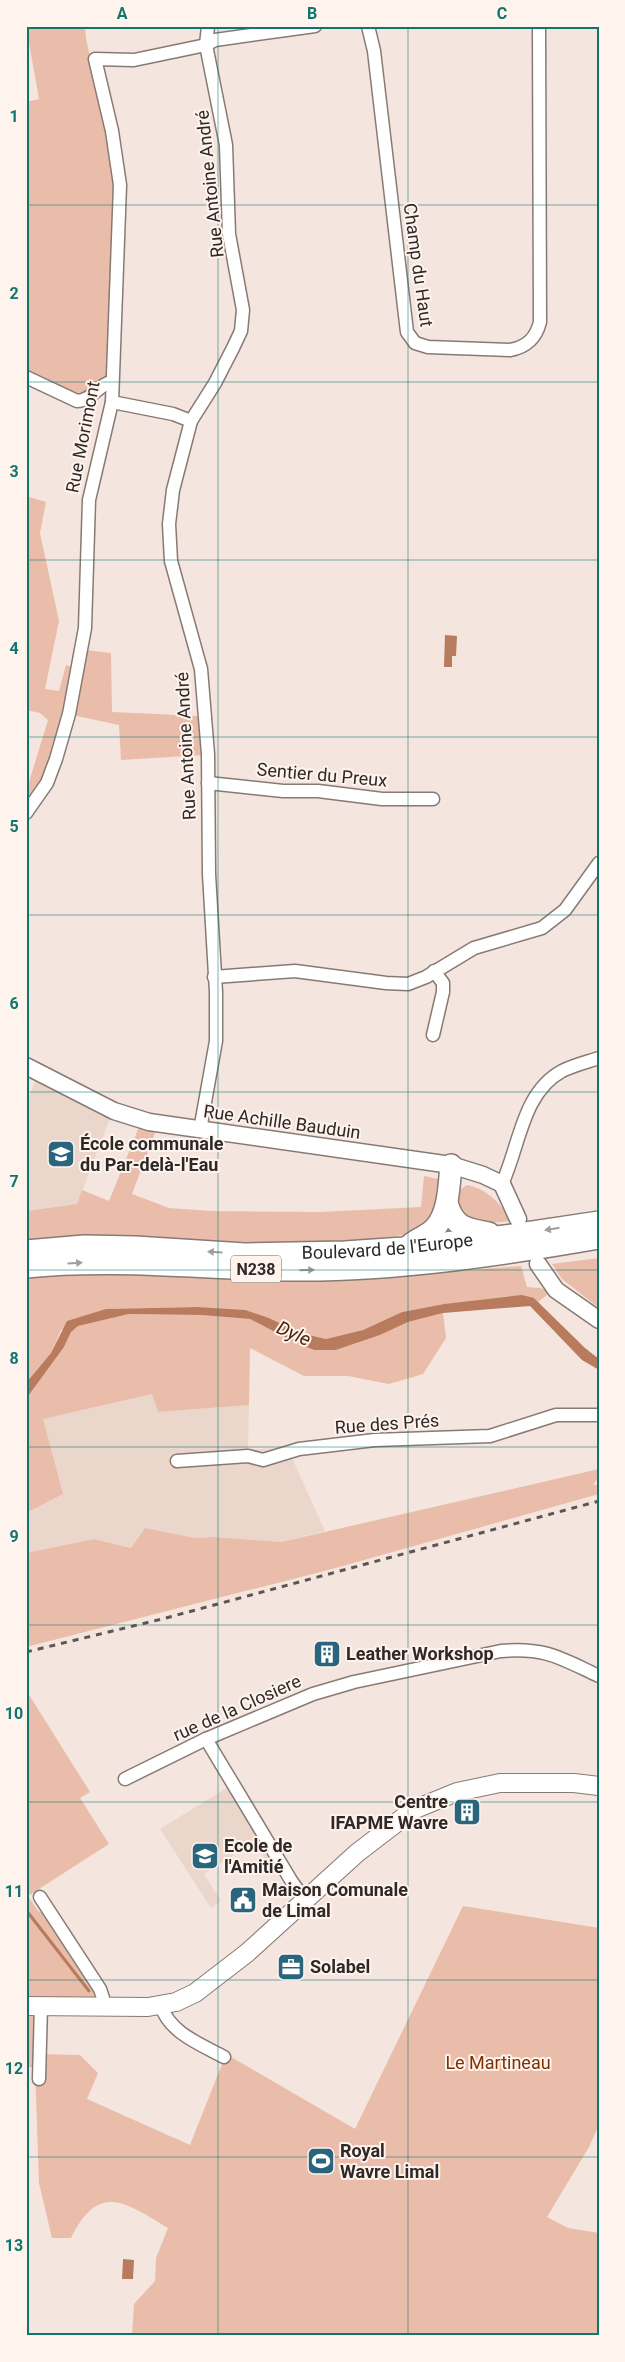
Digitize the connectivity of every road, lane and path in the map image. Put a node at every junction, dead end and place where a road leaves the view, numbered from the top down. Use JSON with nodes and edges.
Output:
{"nodes":[{"id":1,"x":208,"y":26,"type":"edge"},
{"id":2,"x":315,"y":26,"type":"edge"},
{"id":3,"x":368,"y":26,"type":"edge"},
{"id":4,"x":539,"y":26,"type":"edge"},
{"id":5,"x":206,"y":45,"type":"junction"},
{"id":6,"x":26,"y":377,"type":"edge"},
{"id":7,"x":112,"y":382,"type":"junction"},
{"id":8,"x":112,"y":402,"type":"junction"},
{"id":9,"x":191,"y":421,"type":"junction"},
{"id":10,"x":208,"y":783,"type":"junction"},
{"id":11,"x":433,"y":799,"type":"dead end"},
{"id":12,"x":26,"y":813,"type":"edge"},
{"id":13,"x":599,"y":863,"type":"edge"},
{"id":14,"x":434,"y":971,"type":"junction"},
{"id":15,"x":214,"y":977,"type":"junction"},
{"id":16,"x":433,"y":1035,"type":"dead end"},
{"id":17,"x":599,"y":1058,"type":"edge"},
{"id":18,"x":26,"y":1066,"type":"edge"},
{"id":19,"x":200,"y":1130,"type":"junction"},
{"id":20,"x":451,"y":1165,"type":"junction"},
{"id":21,"x":502,"y":1184,"type":"junction"},
{"id":22,"x":447,"y":1202,"type":"junction"},
{"id":23,"x":518,"y":1219,"type":"dead end"},
{"id":24,"x":599,"y":1222,"type":"edge"},
{"id":25,"x":505,"y":1236,"type":"junction"},
{"id":26,"x":599,"y":1238,"type":"edge"},
{"id":27,"x":404,"y":1248,"type":"junction"},
{"id":28,"x":26,"y":1251,"type":"edge"},
{"id":29,"x":599,"y":1252,"type":"edge"},
{"id":30,"x":543,"y":1255,"type":"junction"},
{"id":31,"x":26,"y":1267,"type":"edge"},
{"id":32,"x":599,"y":1320,"type":"edge"},
{"id":33,"x":599,"y":1416,"type":"edge"},
{"id":34,"x":177,"y":1461,"type":"dead end"},
{"id":35,"x":599,"y":1676,"type":"edge"},
{"id":36,"x":206,"y":1739,"type":"junction"},
{"id":37,"x":125,"y":1779,"type":"dead end"},
{"id":38,"x":599,"y":1786,"type":"edge"},
{"id":39,"x":40,"y":1897,"type":"dead end"},
{"id":40,"x":305,"y":1900,"type":"junction"},
{"id":41,"x":34,"y":2006,"type":"edge"},
{"id":42,"x":161,"y":2006,"type":"junction"},
{"id":43,"x":103,"y":2007,"type":"junction"},
{"id":44,"x":224,"y":2057,"type":"dead end"},
{"id":45,"x":39,"y":2079,"type":"dead end"}],
"edges":[{"from":1,"to":5,"type":"street","name":"Rue Antoine André"},
{"from":2,"to":5,"type":"street"},
{"from":3,"to":4,"type":"street","name":"Champ du Haut"},
{"from":5,"to":7,"type":"street","name":"Rue Morimont"},
{"from":5,"to":9,"type":"street","name":"Rue Antoine André"},
{"from":6,"to":7,"type":"street"},
{"from":7,"to":8,"type":"street","name":"Rue Morimont"},
{"from":8,"to":9,"type":"street"},
{"from":8,"to":12,"type":"street","name":"Rue Morimont"},
{"from":9,"to":10,"type":"street","name":"Rue Antoine André"},
{"from":10,"to":11,"type":"street","name":"Sentier du Preux"},
{"from":10,"to":15,"type":"street","name":"Rue Antoine André"},
{"from":13,"to":14,"type":"street"},
{"from":14,"to":15,"type":"street"},
{"from":14,"to":16,"type":"street"},
{"from":15,"to":19,"type":"street","name":"Rue Antoine André"},
{"from":17,"to":21,"type":"street"},
{"from":18,"to":19,"type":"street","name":"Rue Achille Bauduin"},
{"from":19,"to":20,"type":"street","name":"Rue Achille Bauduin"},
{"from":20,"to":21,"type":"street","name":"Rue Achille Bauduin"},
{"from":20,"to":22,"type":"highway"},
{"from":21,"to":23,"type":"street"},
{"from":22,"to":25,"type":"highway"},
{"from":22,"to":27,"type":"highway"},
{"from":24,"to":25,"type":"highway","name":"Boulevard de l'Europe","number":"N238","one_way":true},
{"from":25,"to":27,"type":"highway","name":"Boulevard de l'Europe","number":"N238"},
{"from":26,"to":30,"type":"highway","name":"Boulevard de l'Europe","number":"N238"},
{"from":27,"to":28,"type":"highway","name":"Boulevard de l'Europe","number":"N238","one_way":true},
{"from":29,"to":30,"type":"highway"},
{"from":31,"to":30,"type":"highway","name":"Boulevard de l'Europe","number":"N238","one_way":true},
{"from":30,"to":32,"type":"street"},
{"from":33,"to":34,"type":"street","name":"Rue des Prés"},
{"from":35,"to":36,"type":"street","name":"rue de la Closiere"},
{"from":36,"to":37,"type":"street","name":"rue de la Closiere"},
{"from":36,"to":40,"type":"street"},
{"from":38,"to":40,"type":"main road"},
{"from":39,"to":43,"type":"street"},
{"from":40,"to":42,"type":"main road"},
{"from":41,"to":43,"type":"main road"},
{"from":41,"to":45,"type":"street"},
{"from":42,"to":43,"type":"main road"},
{"from":42,"to":44,"type":"street"}]}
